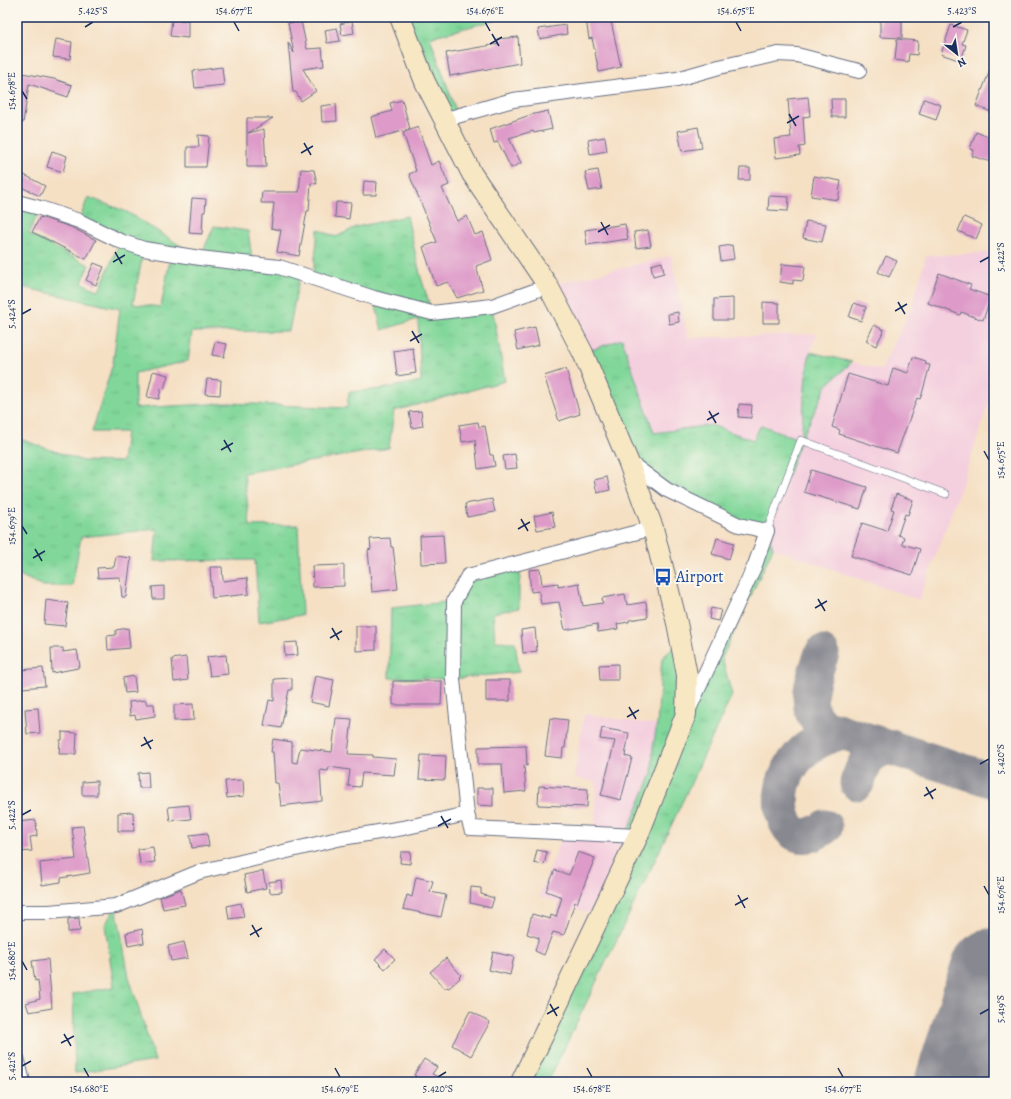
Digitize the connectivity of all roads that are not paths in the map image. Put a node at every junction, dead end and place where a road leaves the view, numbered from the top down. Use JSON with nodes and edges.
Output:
{"nodes":[{"id":1,"x":400,"y":17,"type":"edge"},
{"id":2,"x":859,"y":71,"type":"dead end"},
{"id":3,"x":443,"y":120,"type":"junction"},
{"id":4,"x":17,"y":202,"type":"edge"},
{"id":5,"x":548,"y":286,"type":"junction"},
{"id":6,"x":628,"y":461,"type":"junction"},
{"id":7,"x":946,"y":494,"type":"dead end"},
{"id":8,"x":653,"y":528,"type":"junction"},
{"id":9,"x":767,"y":531,"type":"junction"},
{"id":10,"x":686,"y":714,"type":"junction"},
{"id":11,"x":466,"y":814,"type":"junction"},
{"id":12,"x":638,"y":836,"type":"junction"},
{"id":13,"x":17,"y":912,"type":"edge"},
{"id":14,"x":17,"y":1058,"type":"edge"},
{"id":15,"x":23,"y":1082,"type":"edge"},
{"id":16,"x":521,"y":1082,"type":"edge"}],
"edges":[{"from":1,"to":3,"type":"main road"},
{"from":2,"to":3,"type":"street"},
{"from":3,"to":5,"type":"main road"},
{"from":4,"to":5,"type":"street"},
{"from":5,"to":6,"type":"main road"},
{"from":6,"to":8,"type":"main road"},
{"from":6,"to":9,"type":"street"},
{"from":7,"to":9,"type":"lane"},
{"from":8,"to":10,"type":"main road"},
{"from":8,"to":11,"type":"street"},
{"from":9,"to":10,"type":"street"},
{"from":10,"to":12,"type":"main road"},
{"from":11,"to":12,"type":"street"},
{"from":11,"to":13,"type":"street"},
{"from":12,"to":16,"type":"main road"},
{"from":14,"to":15,"type":"street"}]}
